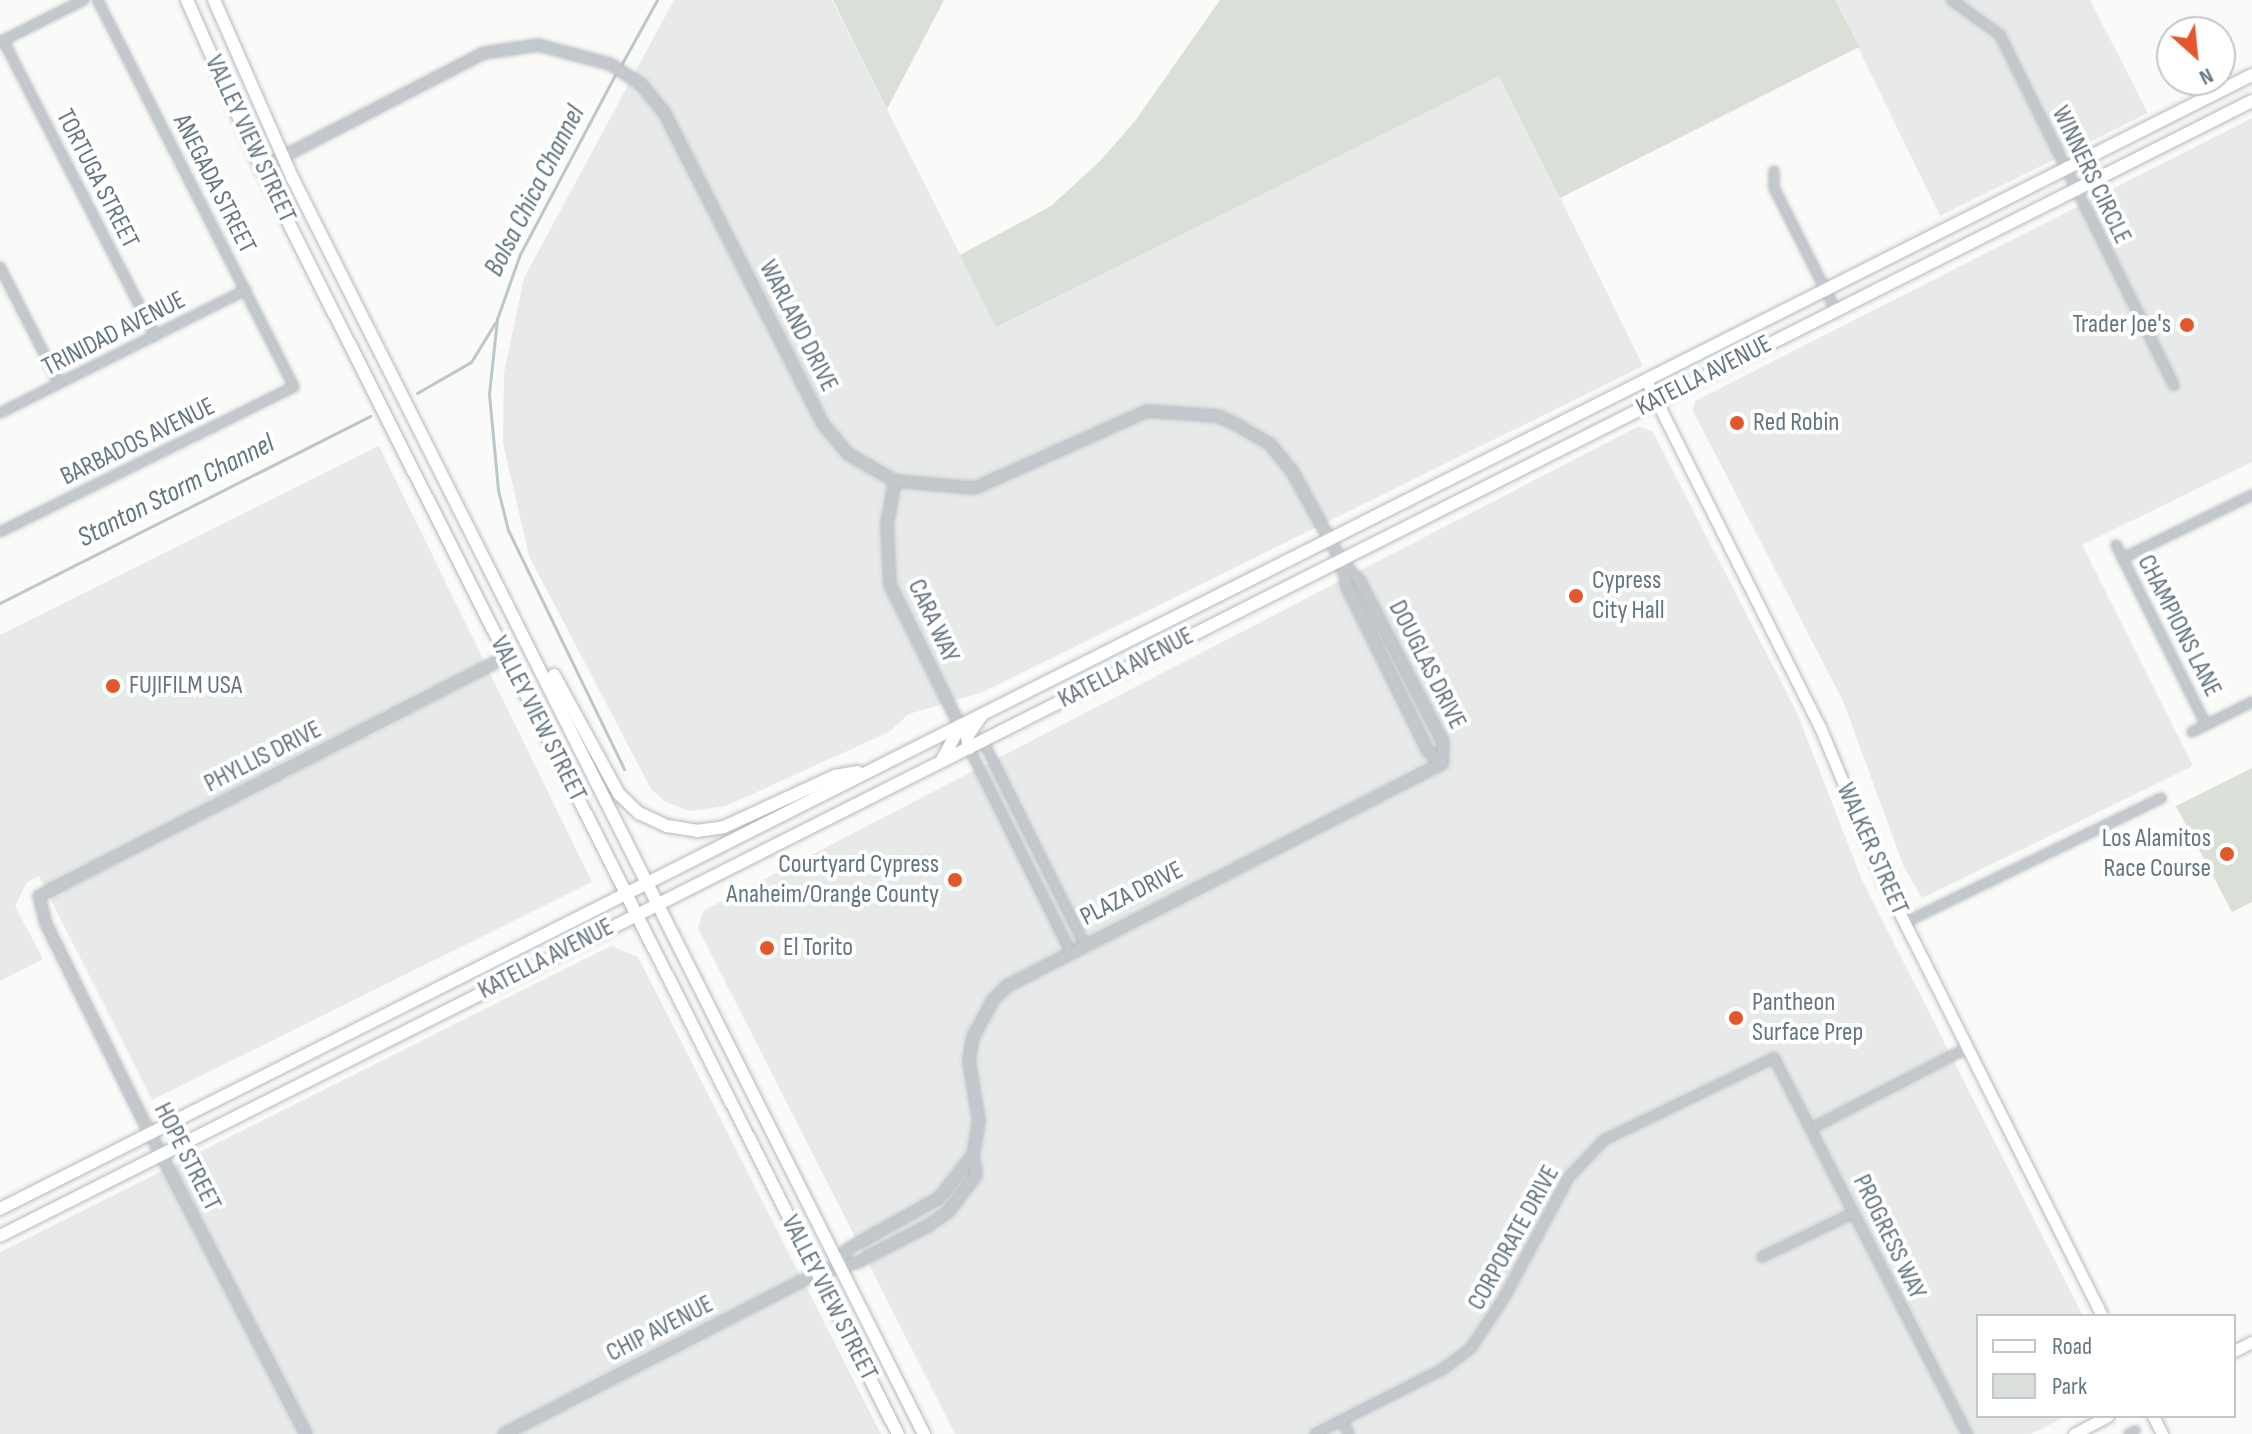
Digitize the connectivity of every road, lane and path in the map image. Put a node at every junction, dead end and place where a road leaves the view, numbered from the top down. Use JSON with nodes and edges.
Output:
{"nodes":[{"id":1,"x":84,"y":0,"type":"edge"},
{"id":2,"x":98,"y":0,"type":"edge"},
{"id":3,"x":187,"y":0,"type":"edge"},
{"id":4,"x":214,"y":0,"type":"edge"},
{"id":5,"x":1952,"y":0,"type":"edge"},
{"id":6,"x":2,"y":41,"type":"edge"},
{"id":7,"x":2252,"y":75,"type":"edge"},
{"id":8,"x":2252,"y":101,"type":"edge"},
{"id":9,"x":282,"y":156,"type":"junction"},
{"id":10,"x":261,"y":168,"type":"junction"},
{"id":11,"x":2068,"y":169,"type":"junction"},
{"id":12,"x":1774,"y":171,"type":"dead end"},
{"id":13,"x":2074,"y":190,"type":"junction"},
{"id":14,"x":0,"y":267,"type":"edge"},
{"id":15,"x":246,"y":290,"type":"junction"},
{"id":16,"x":1825,"y":290,"type":"junction"},
{"id":17,"x":1836,"y":311,"type":"junction"},
{"id":18,"x":155,"y":336,"type":"junction"},
{"id":19,"x":1646,"y":380,"type":"junction"},
{"id":20,"x":59,"y":383,"type":"junction"},
{"id":21,"x":2174,"y":385,"type":"dead end"},
{"id":22,"x":294,"y":387,"type":"joint"},
{"id":23,"x":1657,"y":400,"type":"junction"},
{"id":24,"x":0,"y":413,"type":"edge"},
{"id":25,"x":895,"y":481,"type":"junction"},
{"id":26,"x":2252,"y":495,"type":"edge"},
{"id":27,"x":0,"y":532,"type":"edge"},
{"id":28,"x":1331,"y":539,"type":"junction"},
{"id":29,"x":2116,"y":545,"type":"dead end"},
{"id":30,"x":2123,"y":558,"type":"junction"},
{"id":31,"x":1341,"y":560,"type":"junction"},
{"id":32,"x":536,"y":655,"type":"junction"},
{"id":33,"x":506,"y":657,"type":"junction"},
{"id":34,"x":2252,"y":702,"type":"edge"},
{"id":35,"x":982,"y":715,"type":"junction"},
{"id":36,"x":2206,"y":725,"type":"junction"},
{"id":37,"x":960,"y":726,"type":"junction"},
{"id":38,"x":2192,"y":732,"type":"dead end"},
{"id":39,"x":983,"y":741,"type":"junction"},
{"id":40,"x":969,"y":748,"type":"junction"},
{"id":41,"x":940,"y":762,"type":"junction"},
{"id":42,"x":1442,"y":763,"type":"junction"},
{"id":43,"x":873,"y":769,"type":"junction"},
{"id":44,"x":2161,"y":798,"type":"dead end"},
{"id":45,"x":649,"y":882,"type":"junction"},
{"id":46,"x":625,"y":893,"type":"junction"},
{"id":47,"x":39,"y":896,"type":"joint"},
{"id":48,"x":659,"y":902,"type":"junction"},
{"id":49,"x":636,"y":914,"type":"junction"},
{"id":50,"x":1904,"y":923,"type":"junction"},
{"id":51,"x":1084,"y":944,"type":"junction"},
{"id":52,"x":1070,"y":951,"type":"junction"},
{"id":53,"x":1967,"y":1048,"type":"junction"},
{"id":54,"x":1812,"y":1128,"type":"junction"},
{"id":55,"x":150,"y":1134,"type":"junction"},
{"id":56,"x":1604,"y":1140,"type":"joint"},
{"id":57,"x":161,"y":1155,"type":"junction"},
{"id":58,"x":973,"y":1155,"type":"junction"},
{"id":59,"x":0,"y":1209,"type":"edge"},
{"id":60,"x":1854,"y":1213,"type":"junction"},
{"id":61,"x":0,"y":1236,"type":"edge"},
{"id":62,"x":1762,"y":1257,"type":"dead end"},
{"id":63,"x":836,"y":1264,"type":"junction"},
{"id":64,"x":817,"y":1273,"type":"junction"},
{"id":65,"x":2101,"y":1314,"type":"edge"},
{"id":66,"x":2104,"y":1418,"type":"edge"},
{"id":67,"x":1342,"y":1421,"type":"junction"},
{"id":68,"x":306,"y":1434,"type":"edge"},
{"id":69,"x":504,"y":1434,"type":"edge"},
{"id":70,"x":898,"y":1434,"type":"edge"},
{"id":71,"x":924,"y":1434,"type":"edge"},
{"id":72,"x":1315,"y":1434,"type":"edge"},
{"id":73,"x":1349,"y":1434,"type":"edge"},
{"id":74,"x":1967,"y":1434,"type":"edge"},
{"id":75,"x":2074,"y":1434,"type":"edge"}],
"edges":[{"from":1,"to":6,"type":"street"},
{"from":2,"to":15,"type":"street","name":"ANEGADA STREET"},
{"from":3,"to":10,"type":"main road","name":"VALLEY VIEW STREET"},
{"from":4,"to":9,"type":"main road","name":"VALLEY VIEW STREET"},
{"from":5,"to":11,"type":"street","name":"WINNERS CIRCLE"},
{"from":6,"to":18,"type":"street","name":"TORTUGA STREET"},
{"from":7,"to":11,"type":"main road","name":"KATELLA AVENUE"},
{"from":8,"to":13,"type":"main road","name":"KATELLA AVENUE"},
{"from":9,"to":10,"type":"street","name":"WARLAND DRIVE"},
{"from":9,"to":25,"type":"street","name":"WARLAND DRIVE"},
{"from":9,"to":32,"type":"main road","name":"VALLEY VIEW STREET"},
{"from":10,"to":33,"type":"main road","name":"VALLEY VIEW STREET"},
{"from":11,"to":13,"type":"street","name":"WINNERS CIRCLE"},
{"from":11,"to":16,"type":"main road","name":"KATELLA AVENUE"},
{"from":12,"to":16,"type":"street"},
{"from":13,"to":17,"type":"main road","name":"KATELLA AVENUE"},
{"from":13,"to":21,"type":"street","name":"WINNERS CIRCLE"},
{"from":14,"to":20,"type":"street"},
{"from":15,"to":18,"type":"street","name":"TRINIDAD AVENUE"},
{"from":15,"to":22,"type":"street","name":"ANEGADA STREET"},
{"from":16,"to":17,"type":"street"},
{"from":16,"to":19,"type":"main road","name":"KATELLA AVENUE"},
{"from":17,"to":23,"type":"main road","name":"KATELLA AVENUE"},
{"from":18,"to":20,"type":"street","name":"TRINIDAD AVENUE"},
{"from":19,"to":23,"type":"main road","name":"WALKER STREET"},
{"from":19,"to":28,"type":"main road","name":"KATELLA AVENUE"},
{"from":20,"to":24,"type":"street","name":"TRINIDAD AVENUE"},
{"from":22,"to":27,"type":"street","name":"BARBADOS AVENUE"},
{"from":23,"to":31,"type":"main road","name":"KATELLA AVENUE"},
{"from":23,"to":50,"type":"main road","name":"WALKER STREET"},
{"from":25,"to":28,"type":"street","name":"WARLAND DRIVE"},
{"from":25,"to":37,"type":"street","name":"CARA WAY"},
{"from":26,"to":30,"type":"street"},
{"from":28,"to":31,"type":"street","name":"DOUGLAS DRIVE"},
{"from":28,"to":35,"type":"main road","name":"KATELLA AVENUE"},
{"from":29,"to":30,"type":"street","name":"CHAMPIONS LANE"},
{"from":30,"to":36,"type":"street","name":"CHAMPIONS LANE"},
{"from":31,"to":39,"type":"main road","name":"KATELLA AVENUE"},
{"from":31,"to":42,"type":"street","name":"DOUGLAS DRIVE"},
{"from":31,"to":42,"type":"street","name":"DOUGLAS DRIVE"},
{"from":32,"to":43,"type":"main road"},
{"from":32,"to":45,"type":"main road","name":"VALLEY VIEW STREET"},
{"from":33,"to":46,"type":"main road","name":"VALLEY VIEW STREET"},
{"from":33,"to":47,"type":"street","name":"PHYLLIS DRIVE"},
{"from":34,"to":36,"type":"street"},
{"from":35,"to":37,"type":"main road","name":"KATELLA AVENUE"},
{"from":35,"to":40,"type":"main road"},
{"from":36,"to":38,"type":"street"},
{"from":37,"to":41,"type":"main road"},
{"from":37,"to":43,"type":"main road","name":"KATELLA AVENUE"},
{"from":39,"to":40,"type":"main road","name":"KATELLA AVENUE"},
{"from":39,"to":51,"type":"street"},
{"from":40,"to":41,"type":"main road","name":"KATELLA AVENUE"},
{"from":40,"to":52,"type":"street"},
{"from":41,"to":48,"type":"main road","name":"KATELLA AVENUE"},
{"from":42,"to":51,"type":"street","name":"PLAZA DRIVE"},
{"from":43,"to":45,"type":"main road","name":"KATELLA AVENUE"},
{"from":44,"to":50,"type":"street"},
{"from":45,"to":46,"type":"main road","name":"KATELLA AVENUE"},
{"from":45,"to":48,"type":"main road","name":"VALLEY VIEW STREET"},
{"from":46,"to":49,"type":"main road","name":"VALLEY VIEW STREET"},
{"from":46,"to":55,"type":"main road","name":"KATELLA AVENUE"},
{"from":47,"to":55,"type":"street","name":"HOPE STREET"},
{"from":48,"to":49,"type":"main road","name":"KATELLA AVENUE"},
{"from":48,"to":63,"type":"main road","name":"VALLEY VIEW STREET"},
{"from":49,"to":57,"type":"main road","name":"KATELLA AVENUE"},
{"from":49,"to":64,"type":"main road","name":"VALLEY VIEW STREET"},
{"from":50,"to":53,"type":"main road","name":"WALKER STREET"},
{"from":51,"to":52,"type":"street","name":"PLAZA DRIVE"},
{"from":52,"to":58,"type":"street","name":"PLAZA DRIVE"},
{"from":53,"to":54,"type":"street"},
{"from":53,"to":65,"type":"main road","name":"WALKER STREET"},
{"from":54,"to":56,"type":"street","name":"PROGRESS WAY"},
{"from":54,"to":60,"type":"street","name":"PROGRESS WAY"},
{"from":55,"to":57,"type":"street","name":"HOPE STREET"},
{"from":55,"to":59,"type":"main road","name":"KATELLA AVENUE"},
{"from":56,"to":67,"type":"street","name":"CORPORATE DRIVE"},
{"from":57,"to":61,"type":"main road","name":"KATELLA AVENUE"},
{"from":57,"to":68,"type":"street","name":"HOPE STREET"},
{"from":58,"to":63,"type":"street"},
{"from":58,"to":63,"type":"street","name":"PLAZA DRIVE"},
{"from":60,"to":62,"type":"street"},
{"from":60,"to":74,"type":"street","name":"PROGRESS WAY"},
{"from":63,"to":64,"type":"street","name":"CHIP AVENUE"},
{"from":63,"to":71,"type":"main road","name":"VALLEY VIEW STREET"},
{"from":64,"to":69,"type":"street","name":"CHIP AVENUE"},
{"from":64,"to":70,"type":"main road","name":"VALLEY VIEW STREET"},
{"from":66,"to":75,"type":"main road"},
{"from":67,"to":72,"type":"street"},
{"from":67,"to":73,"type":"street"}]}
